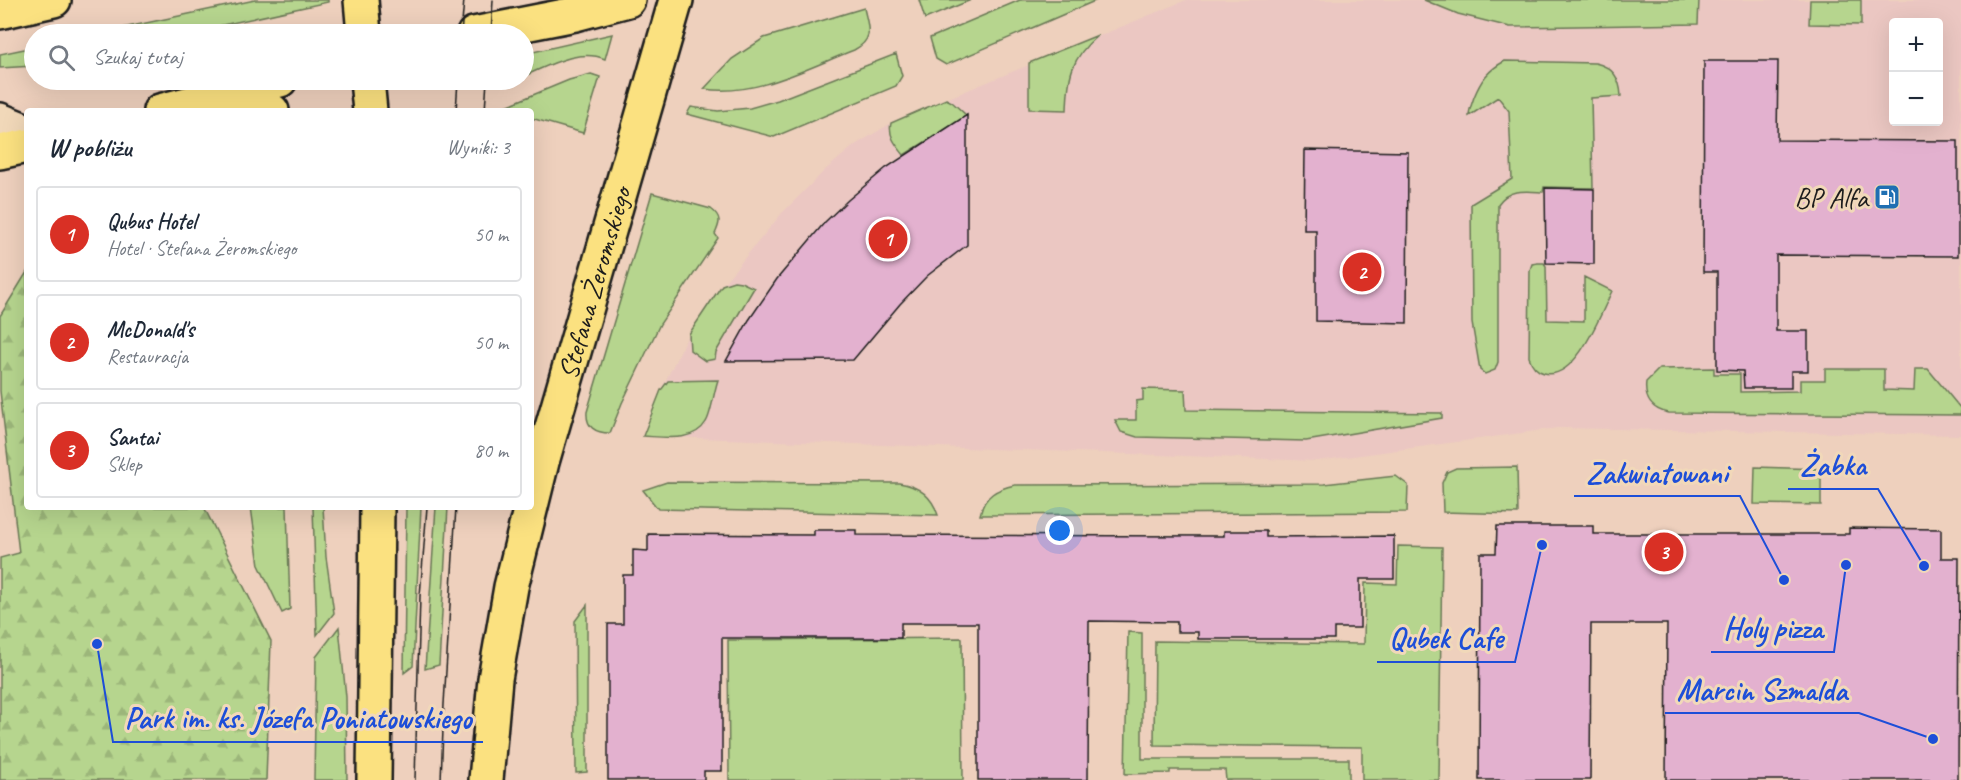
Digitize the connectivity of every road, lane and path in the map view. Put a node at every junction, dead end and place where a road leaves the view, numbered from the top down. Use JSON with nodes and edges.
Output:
{"nodes":[{"id":1,"x":54,"y":0,"type":"edge"},
{"id":2,"x":361,"y":0,"type":"edge"},
{"id":3,"x":628,"y":0,"type":"edge"},
{"id":4,"x":676,"y":0,"type":"edge"},
{"id":5,"x":0,"y":12,"type":"edge"},
{"id":6,"x":363,"y":24,"type":"edge"},
{"id":7,"x":524,"y":24,"type":"edge"},
{"id":8,"x":239,"y":90,"type":"edge"},
{"id":9,"x":369,"y":90,"type":"edge"},
{"id":10,"x":223,"y":94,"type":"junction"},
{"id":11,"x":171,"y":108,"type":"edge"},
{"id":12,"x":266,"y":108,"type":"edge"},
{"id":13,"x":370,"y":108,"type":"edge"},
{"id":14,"x":0,"y":120,"type":"edge"},
{"id":15,"x":24,"y":130,"type":"edge"},
{"id":16,"x":24,"y":147,"type":"edge"},
{"id":17,"x":0,"y":152,"type":"edge"},
{"id":18,"x":534,"y":498,"type":"edge"},
{"id":19,"x":377,"y":510,"type":"edge"},
{"id":20,"x":531,"y":510,"type":"edge"},
{"id":21,"x":374,"y":780,"type":"edge"},
{"id":22,"x":486,"y":780,"type":"edge"}],
"edges":[{"from":1,"to":5,"type":"main road"},
{"from":2,"to":6,"type":"main road"},
{"from":3,"to":7,"type":"main road"},
{"from":4,"to":18,"type":"main road","name":"Stefana Żeromskiego"},
{"from":8,"to":10,"type":"main road"},
{"from":9,"to":13,"type":"main road"},
{"from":10,"to":11,"type":"main road"},
{"from":10,"to":12,"type":"main road"},
{"from":14,"to":15,"type":"street"},
{"from":16,"to":17,"type":"main road"},
{"from":19,"to":21,"type":"main road"},
{"from":20,"to":22,"type":"main road","name":"Stefana Żeromskiego"}]}
